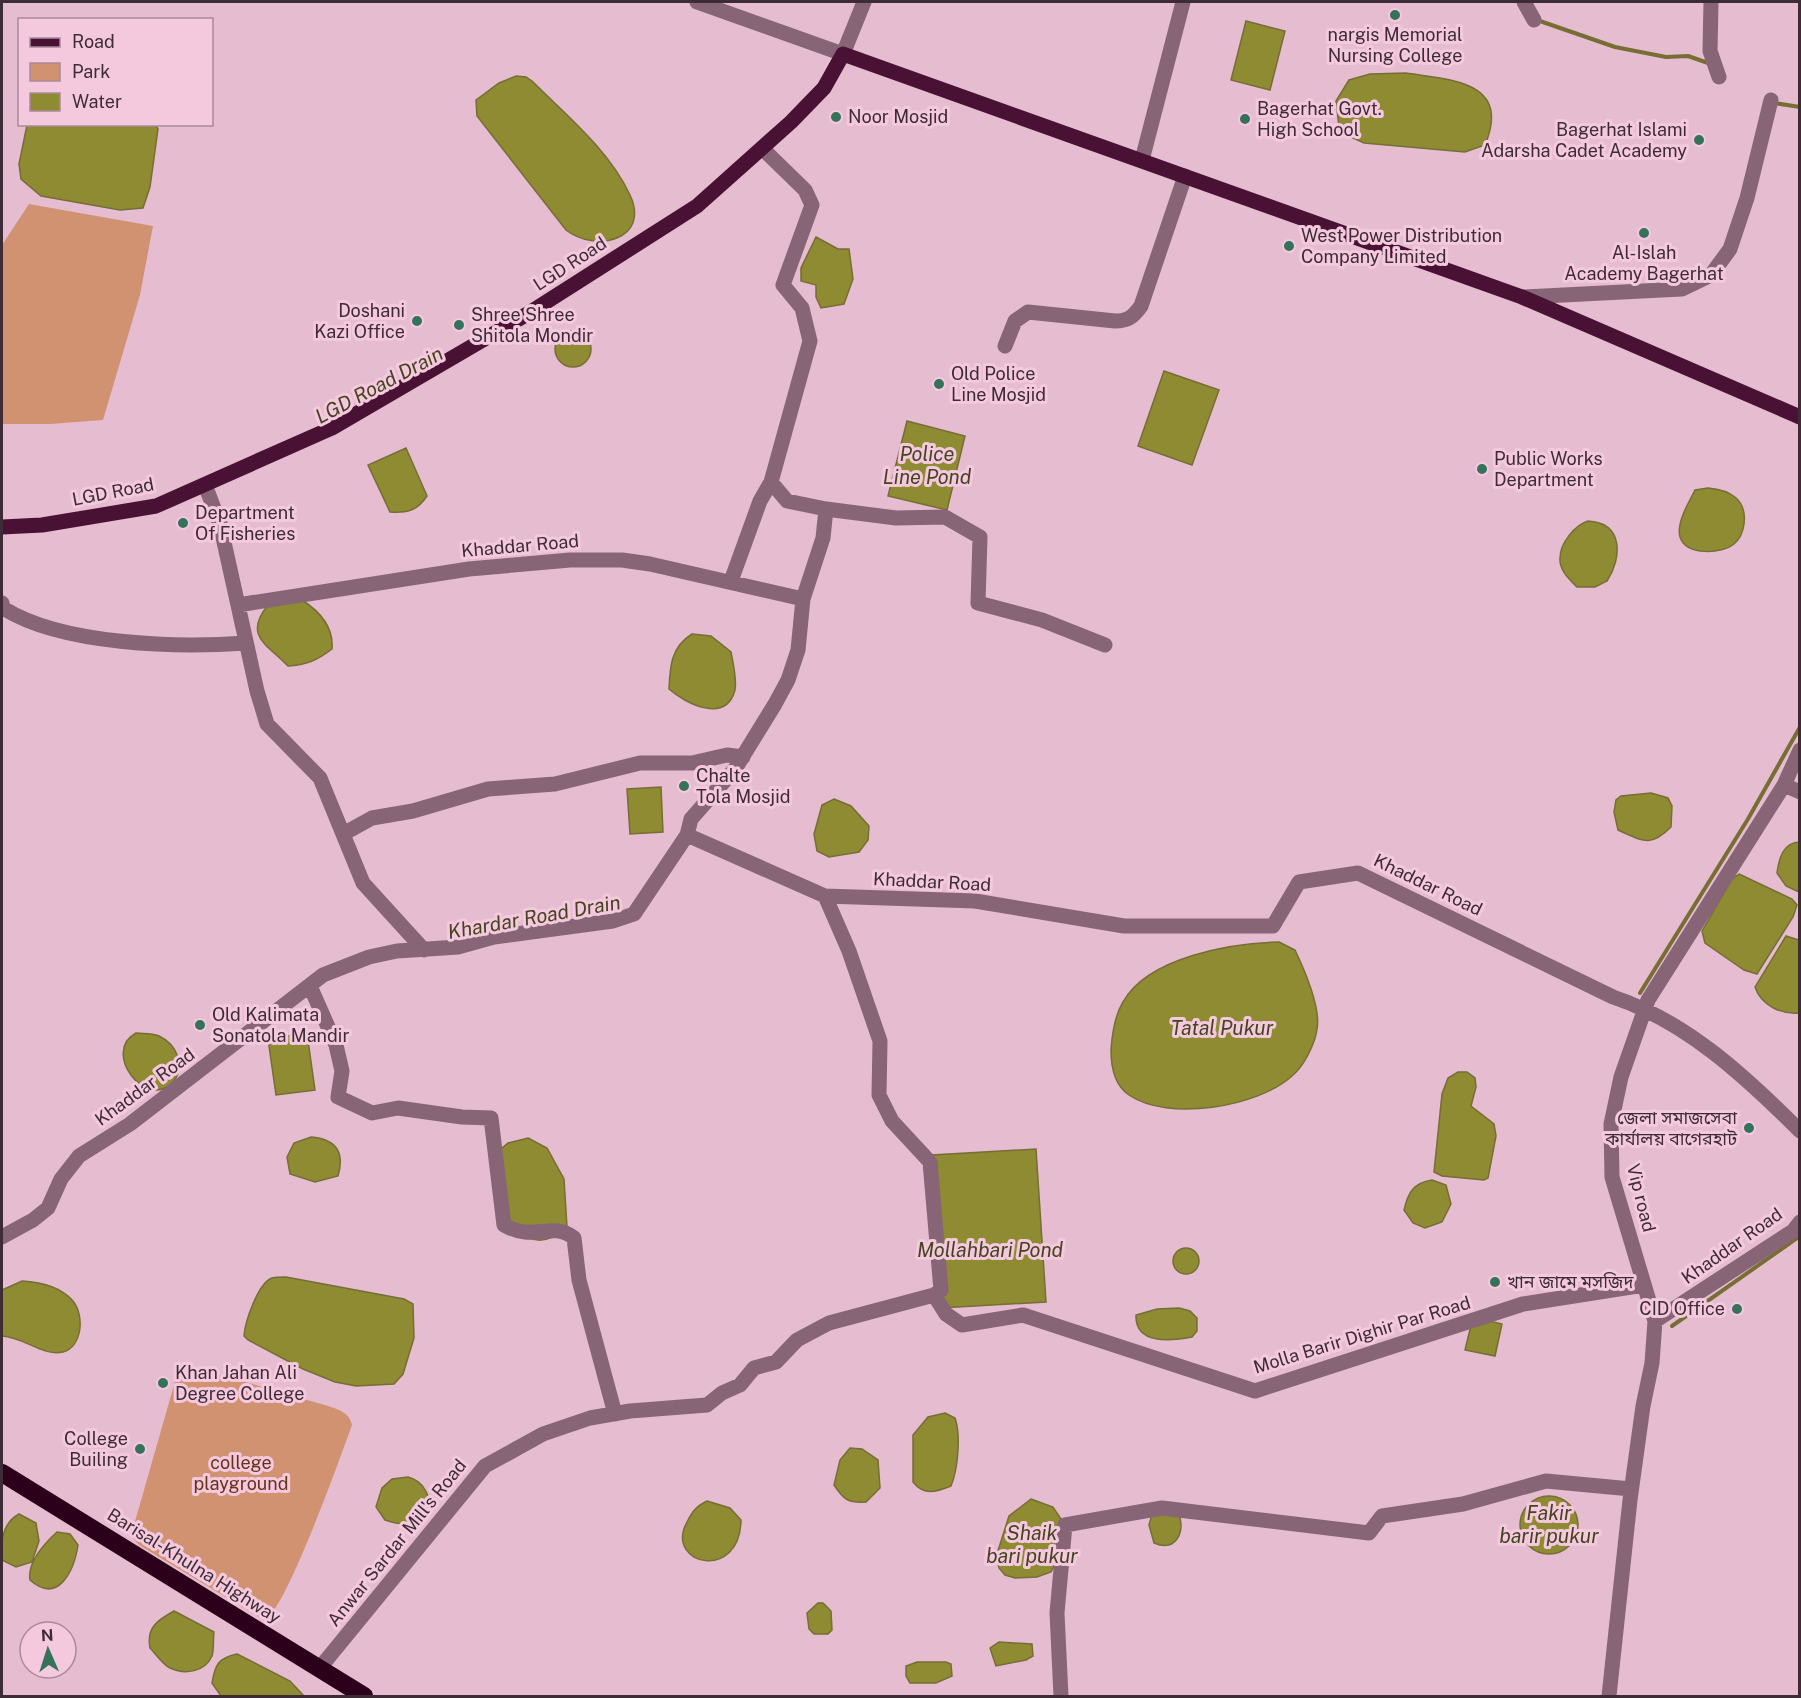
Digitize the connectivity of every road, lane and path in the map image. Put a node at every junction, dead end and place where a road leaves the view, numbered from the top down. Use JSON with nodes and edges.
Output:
{"nodes":[{"id":1,"x":697,"y":2,"type":"edge"},
{"id":2,"x":864,"y":2,"type":"edge"},
{"id":3,"x":1183,"y":2,"type":"edge"},
{"id":4,"x":1524,"y":2,"type":"edge"},
{"id":5,"x":1711,"y":2,"type":"edge"},
{"id":6,"x":1534,"y":20,"type":"dead end"},
{"id":7,"x":843,"y":54,"type":"junction"},
{"id":8,"x":1719,"y":77,"type":"dead end"},
{"id":9,"x":1771,"y":100,"type":"dead end"},
{"id":10,"x":762,"y":148,"type":"junction"},
{"id":11,"x":1142,"y":160,"type":"junction"},
{"id":12,"x":1185,"y":176,"type":"junction"},
{"id":13,"x":1522,"y":297,"type":"junction"},
{"id":14,"x":1005,"y":346,"type":"dead end"},
{"id":15,"x":1800,"y":417,"type":"edge"},
{"id":16,"x":771,"y":482,"type":"junction"},
{"id":17,"x":205,"y":485,"type":"junction"},
{"id":18,"x":826,"y":509,"type":"junction"},
{"id":19,"x":2,"y":527,"type":"edge"},
{"id":20,"x":731,"y":581,"type":"junction"},
{"id":21,"x":804,"y":595,"type":"junction"},
{"id":22,"x":2,"y":603,"type":"edge"},
{"id":23,"x":238,"y":605,"type":"junction"},
{"id":24,"x":246,"y":643,"type":"junction"},
{"id":25,"x":1105,"y":645,"type":"dead end"},
{"id":26,"x":1800,"y":750,"type":"edge"},
{"id":27,"x":743,"y":757,"type":"junction"},
{"id":28,"x":1784,"y":785,"type":"junction"},
{"id":29,"x":1800,"y":792,"type":"edge"},
{"id":30,"x":343,"y":834,"type":"junction"},
{"id":31,"x":687,"y":835,"type":"junction"},
{"id":32,"x":825,"y":896,"type":"junction"},
{"id":33,"x":424,"y":950,"type":"junction"},
{"id":34,"x":310,"y":986,"type":"junction"},
{"id":35,"x":1645,"y":1008,"type":"junction"},
{"id":36,"x":1800,"y":1131,"type":"edge"},
{"id":37,"x":1800,"y":1222,"type":"edge"},
{"id":38,"x":2,"y":1237,"type":"edge"},
{"id":39,"x":1644,"y":1285,"type":"junction"},
{"id":40,"x":934,"y":1295,"type":"junction"},
{"id":41,"x":1655,"y":1321,"type":"junction"},
{"id":42,"x":615,"y":1414,"type":"junction"},
{"id":43,"x":2,"y":1473,"type":"edge"},
{"id":44,"x":1632,"y":1489,"type":"junction"},
{"id":45,"x":319,"y":1669,"type":"junction"},
{"id":46,"x":364,"y":1696,"type":"edge"},
{"id":47,"x":1061,"y":1696,"type":"edge"},
{"id":48,"x":1609,"y":1696,"type":"edge"}],
"edges":[{"from":1,"to":7,"type":"street"},
{"from":2,"to":7,"type":"street"},
{"from":3,"to":11,"type":"street"},
{"from":4,"to":6,"type":"street"},
{"from":5,"to":8,"type":"street"},
{"from":7,"to":10,"type":"main road","name":"LGD Road"},
{"from":7,"to":11,"type":"main road"},
{"from":9,"to":13,"type":"street"},
{"from":10,"to":16,"type":"street"},
{"from":10,"to":17,"type":"main road","name":"LGD Road"},
{"from":11,"to":12,"type":"main road"},
{"from":12,"to":13,"type":"main road"},
{"from":12,"to":14,"type":"street"},
{"from":13,"to":15,"type":"main road"},
{"from":16,"to":18,"type":"street"},
{"from":16,"to":20,"type":"street"},
{"from":17,"to":19,"type":"main road","name":"LGD Road"},
{"from":17,"to":23,"type":"street"},
{"from":18,"to":21,"type":"street"},
{"from":18,"to":25,"type":"street"},
{"from":20,"to":21,"type":"street","name":"Khaddar Road"},
{"from":20,"to":23,"type":"street","name":"Khaddar Road"},
{"from":21,"to":27,"type":"street","name":"Khaddar Road"},
{"from":22,"to":24,"type":"street"},
{"from":23,"to":24,"type":"street"},
{"from":24,"to":30,"type":"street"},
{"from":26,"to":28,"type":"street","name":"Vip road"},
{"from":27,"to":30,"type":"street"},
{"from":27,"to":31,"type":"street","name":"Khaddar Road"},
{"from":28,"to":29,"type":"street"},
{"from":28,"to":35,"type":"street","name":"Vip road"},
{"from":30,"to":33,"type":"street"},
{"from":31,"to":32,"type":"street"},
{"from":31,"to":33,"type":"street","name":"Khaddar Road"},
{"from":32,"to":35,"type":"street","name":"Khaddar Road"},
{"from":32,"to":40,"type":"street"},
{"from":33,"to":34,"type":"street","name":"Khaddar Road"},
{"from":34,"to":38,"type":"street","name":"Khaddar Road"},
{"from":34,"to":42,"type":"street"},
{"from":35,"to":36,"type":"street","name":"Khaddar Road"},
{"from":35,"to":39,"type":"street","name":"Vip road"},
{"from":37,"to":41,"type":"street","name":"Khaddar Road"},
{"from":39,"to":40,"type":"street","name":"Molla Barir Dighir Par Road"},
{"from":39,"to":41,"type":"street","name":"Vip road"},
{"from":40,"to":42,"type":"street","name":"Anwar Sardar Mill's Road"},
{"from":41,"to":44,"type":"street","name":"Vip road"},
{"from":42,"to":45,"type":"street","name":"Anwar Sardar Mill's Road"},
{"from":43,"to":45,"type":"highway","name":"Barisal-Khulna Highway"},
{"from":44,"to":47,"type":"street"},
{"from":44,"to":48,"type":"street","name":"Vip road"},
{"from":45,"to":46,"type":"highway","name":"Barisal-Khulna Highway"}]}
